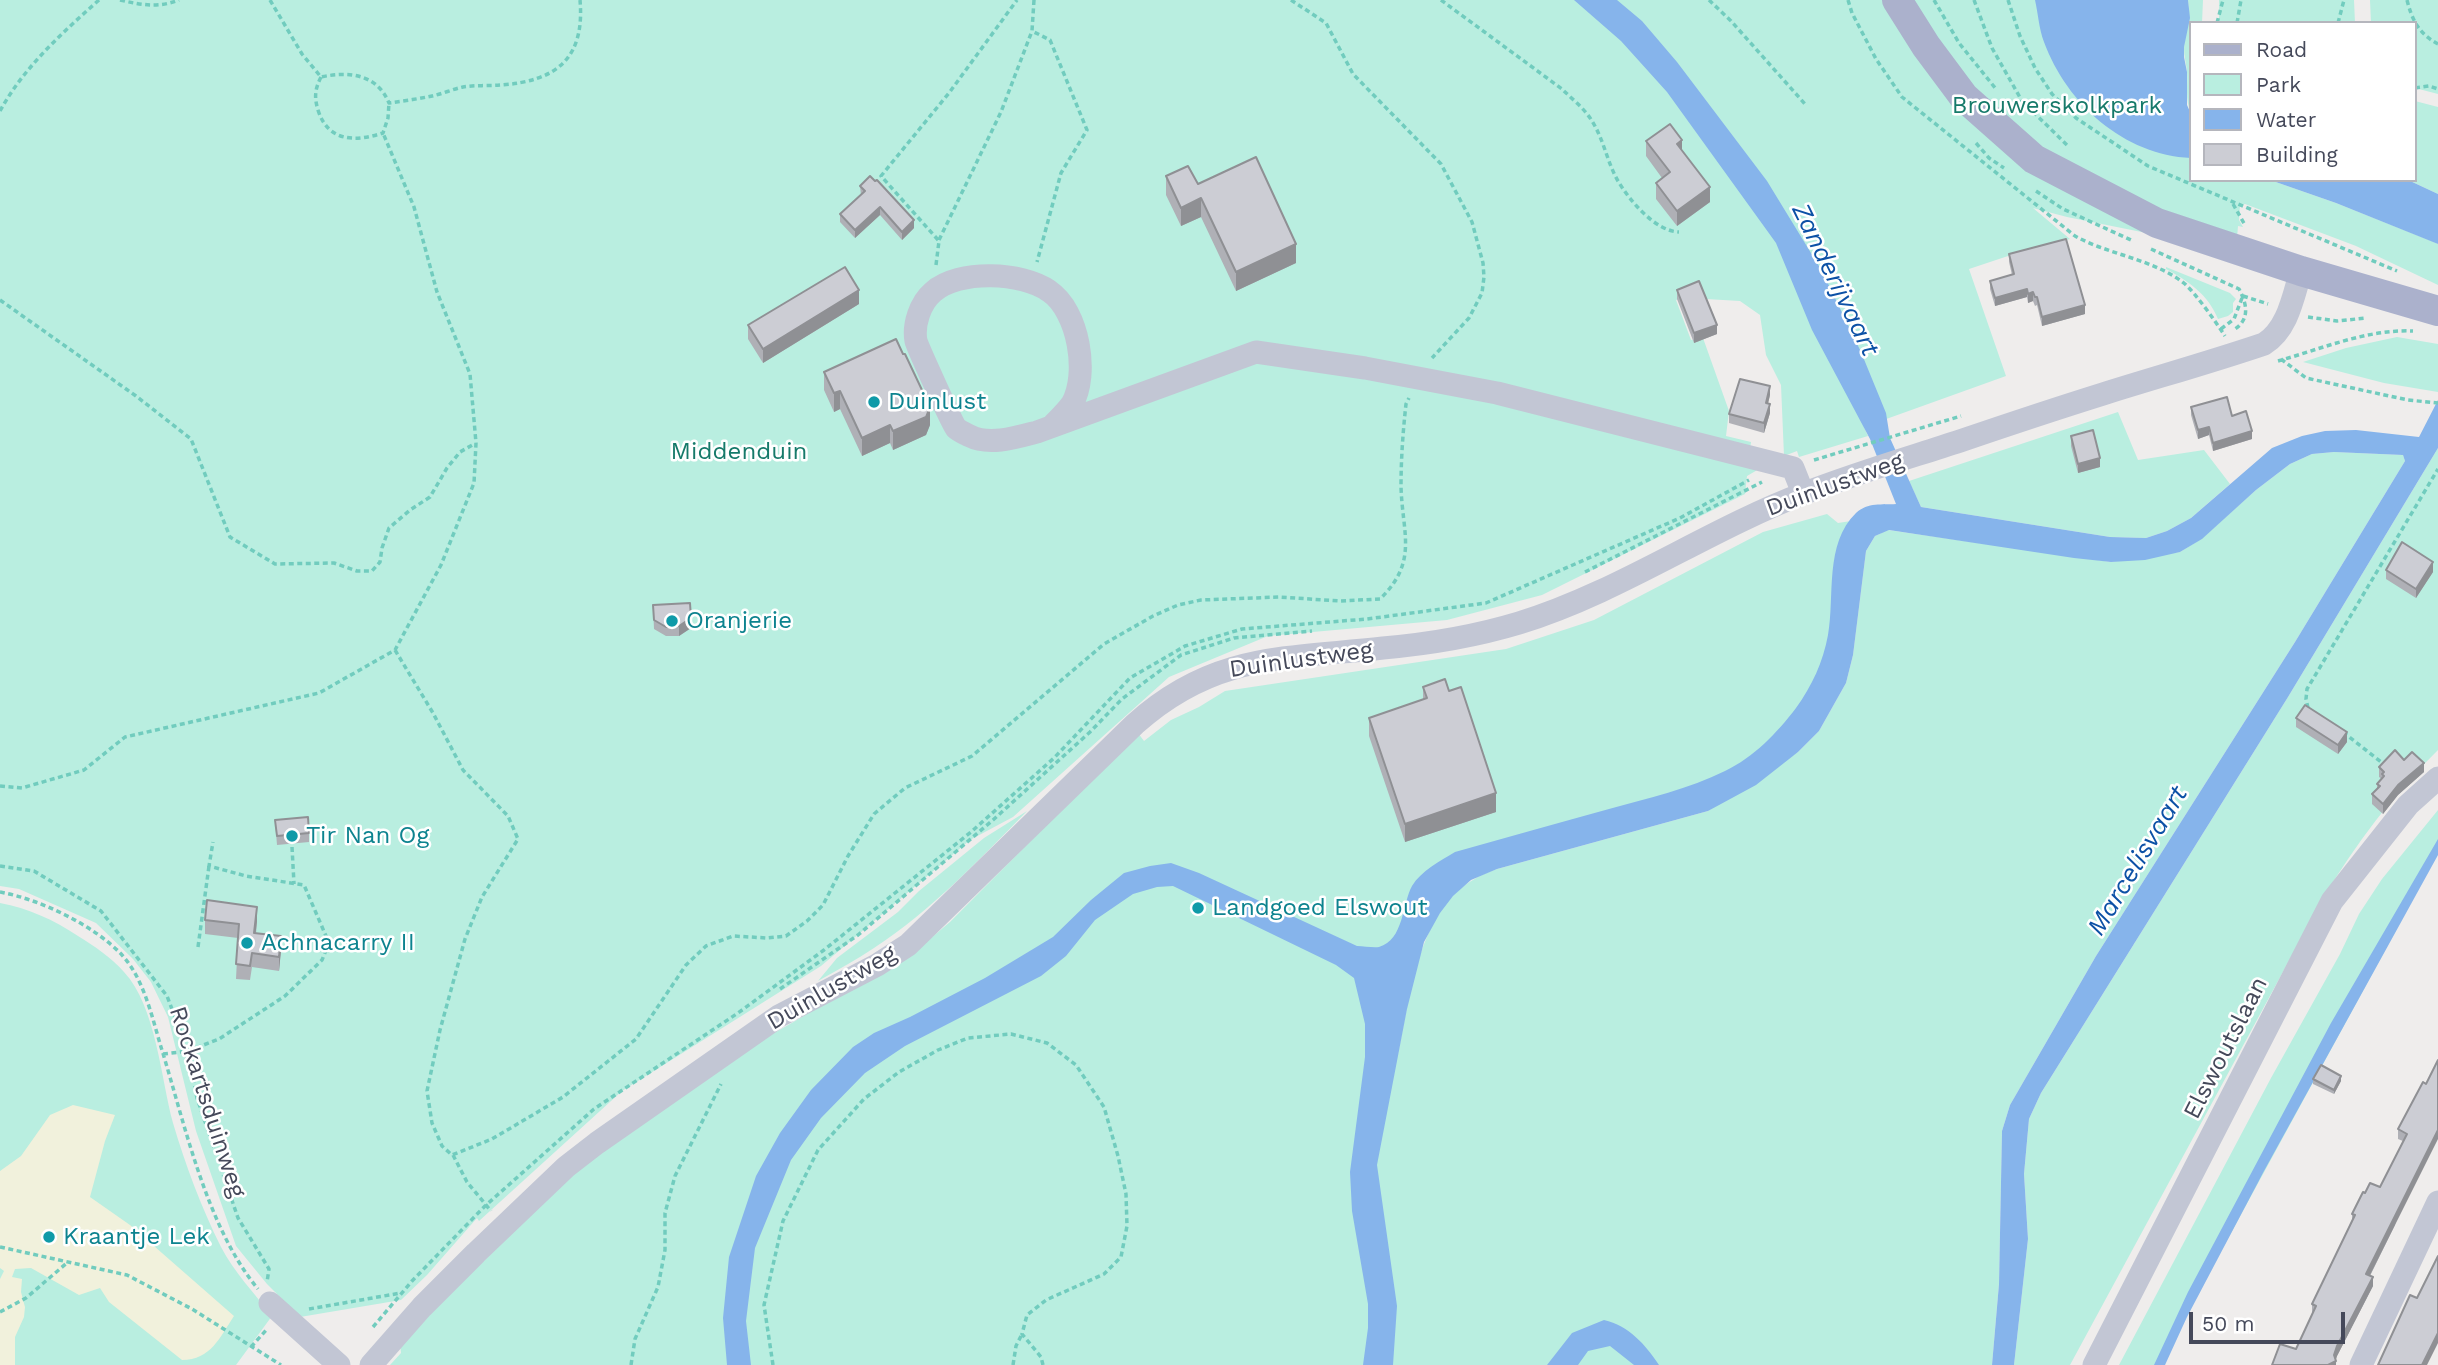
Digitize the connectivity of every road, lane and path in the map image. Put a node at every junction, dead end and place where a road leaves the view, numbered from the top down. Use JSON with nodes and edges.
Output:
{"nodes":[{"id":1,"x":99,"y":0,"type":"edge"},
{"id":2,"x":120,"y":0,"type":"edge"},
{"id":3,"x":179,"y":0,"type":"edge"},
{"id":4,"x":270,"y":0,"type":"edge"},
{"id":5,"x":580,"y":0,"type":"edge"},
{"id":6,"x":1017,"y":0,"type":"edge"},
{"id":7,"x":1034,"y":0,"type":"edge"},
{"id":8,"x":1291,"y":0,"type":"edge"},
{"id":9,"x":1441,"y":0,"type":"edge"},
{"id":10,"x":1709,"y":0,"type":"edge"},
{"id":11,"x":1897,"y":0,"type":"edge"},
{"id":12,"x":1934,"y":0,"type":"edge"},
{"id":13,"x":1974,"y":0,"type":"edge"},
{"id":14,"x":2008,"y":0,"type":"edge"},
{"id":15,"x":2223,"y":0,"type":"edge"},
{"id":16,"x":2241,"y":0,"type":"edge"},
{"id":17,"x":2344,"y":0,"type":"edge"},
{"id":18,"x":2407,"y":0,"type":"edge"},
{"id":19,"x":2218,"y":21,"type":"edge"},
{"id":20,"x":2237,"y":21,"type":"edge"},
{"id":21,"x":2339,"y":21,"type":"edge"},
{"id":22,"x":2415,"y":21,"type":"edge"},
{"id":23,"x":2417,"y":26,"type":"edge"},
{"id":24,"x":1032,"y":32,"type":"junction"},
{"id":25,"x":2438,"y":44,"type":"edge"},
{"id":26,"x":321,"y":77,"type":"junction"},
{"id":27,"x":2417,"y":88,"type":"edge"},
{"id":28,"x":2438,"y":89,"type":"edge"},
{"id":29,"x":1999,"y":93,"type":"dead end"},
{"id":30,"x":389,"y":103,"type":"junction"},
{"id":31,"x":1805,"y":104,"type":"dead end"},
{"id":32,"x":0,"y":111,"type":"edge"},
{"id":33,"x":383,"y":133,"type":"junction"},
{"id":34,"x":2071,"y":150,"type":"dead end"},
{"id":35,"x":2232,"y":203,"type":"junction"},
{"id":36,"x":2247,"y":229,"type":"dead end"},
{"id":37,"x":1679,"y":232,"type":"dead end"},
{"id":38,"x":939,"y":241,"type":"junction"},
{"id":39,"x":2301,"y":271,"type":"junction"},
{"id":40,"x":2401,"y":273,"type":"dead end"},
{"id":41,"x":1032,"y":283,"type":"junction"},
{"id":42,"x":2239,"y":289,"type":"dead end"},
{"id":43,"x":933,"y":292,"type":"junction"},
{"id":44,"x":2243,"y":296,"type":"junction"},
{"id":45,"x":0,"y":300,"type":"edge"},
{"id":46,"x":2289,"y":312,"type":"junction"},
{"id":47,"x":2376,"y":317,"type":"dead end"},
{"id":48,"x":2428,"y":321,"type":"edge"},
{"id":49,"x":2223,"y":334,"type":"junction"},
{"id":50,"x":2237,"y":353,"type":"junction"},
{"id":51,"x":2269,"y":353,"type":"junction"},
{"id":52,"x":2282,"y":360,"type":"junction"},
{"id":53,"x":1419,"y":378,"type":"junction"},
{"id":54,"x":2438,"y":403,"type":"edge"},
{"id":55,"x":1963,"y":415,"type":"dead end"},
{"id":56,"x":1054,"y":424,"type":"junction"},
{"id":57,"x":475,"y":443,"type":"junction"},
{"id":58,"x":1793,"y":468,"type":"junction"},
{"id":59,"x":2438,"y":469,"type":"edge"},
{"id":60,"x":1803,"y":493,"type":"junction"},
{"id":61,"x":395,"y":650,"type":"junction"},
{"id":62,"x":2314,"y":714,"type":"edge"},
{"id":63,"x":2338,"y":730,"type":"edge"},
{"id":64,"x":2385,"y":765,"type":"edge"},
{"id":65,"x":2438,"y":778,"type":"edge"},
{"id":66,"x":0,"y":786,"type":"edge"},
{"id":67,"x":213,"y":842,"type":"dead end"},
{"id":68,"x":292,"y":847,"type":"edge"},
{"id":69,"x":0,"y":866,"type":"edge"},
{"id":70,"x":209,"y":866,"type":"junction"},
{"id":71,"x":294,"y":884,"type":"junction"},
{"id":72,"x":0,"y":892,"type":"edge"},
{"id":73,"x":198,"y":947,"type":"dead end"},
{"id":74,"x":730,"y":1049,"type":"junction"},
{"id":75,"x":188,"y":1051,"type":"junction"},
{"id":76,"x":163,"y":1054,"type":"junction"},
{"id":77,"x":453,"y":1154,"type":"junction"},
{"id":78,"x":2438,"y":1202,"type":"edge"},
{"id":79,"x":485,"y":1206,"type":"dead end"},
{"id":80,"x":0,"y":1247,"type":"edge"},
{"id":81,"x":68,"y":1262,"type":"junction"},
{"id":82,"x":401,"y":1293,"type":"dead end"},
{"id":83,"x":267,"y":1300,"type":"junction"},
{"id":84,"x":309,"y":1309,"type":"dead end"},
{"id":85,"x":0,"y":1312,"type":"edge"},
{"id":86,"x":1022,"y":1334,"type":"junction"},
{"id":87,"x":281,"y":1365,"type":"edge"},
{"id":88,"x":339,"y":1365,"type":"edge"},
{"id":89,"x":371,"y":1365,"type":"edge"},
{"id":90,"x":631,"y":1365,"type":"edge"},
{"id":91,"x":773,"y":1365,"type":"edge"},
{"id":92,"x":1013,"y":1365,"type":"edge"},
{"id":93,"x":1043,"y":1365,"type":"edge"},
{"id":94,"x":2094,"y":1365,"type":"edge"},
{"id":95,"x":2361,"y":1365,"type":"edge"}],
"edges":[{"from":1,"to":32,"type":"path"},
{"from":2,"to":3,"type":"path"},
{"from":4,"to":26,"type":"path"},
{"from":5,"to":30,"type":"path"},
{"from":6,"to":38,"type":"path"},
{"from":7,"to":24,"type":"path"},
{"from":8,"to":53,"type":"path"},
{"from":9,"to":37,"type":"path"},
{"from":10,"to":31,"type":"path"},
{"from":11,"to":39,"type":"main road"},
{"from":12,"to":29,"type":"path"},
{"from":13,"to":34,"type":"path"},
{"from":14,"to":35,"type":"path"},
{"from":15,"to":19,"type":"path"},
{"from":16,"to":20,"type":"path"},
{"from":17,"to":21,"type":"path"},
{"from":18,"to":22,"type":"path"},
{"from":23,"to":25,"type":"path"},
{"from":24,"to":38,"type":"path"},
{"from":24,"to":41,"type":"path"},
{"from":26,"to":30,"type":"path"},
{"from":26,"to":33,"type":"path"},
{"from":27,"to":28,"type":"path"},
{"from":30,"to":33,"type":"path"},
{"from":33,"to":57,"type":"path"},
{"from":35,"to":36,"type":"path"},
{"from":35,"to":40,"type":"path"},
{"from":38,"to":43,"type":"path"},
{"from":39,"to":46,"type":"street"},
{"from":39,"to":48,"type":"main road"},
{"from":41,"to":43,"type":"street"},
{"from":41,"to":56,"type":"street"},
{"from":42,"to":44,"type":"path"},
{"from":43,"to":56,"type":"street"},
{"from":44,"to":46,"type":"path"},
{"from":44,"to":49,"type":"path"},
{"from":44,"to":49,"type":"path"},
{"from":45,"to":57,"type":"path"},
{"from":46,"to":47,"type":"path"},
{"from":46,"to":51,"type":"street"},
{"from":48,"to":52,"type":"path"},
{"from":49,"to":50,"type":"path"},
{"from":50,"to":51,"type":"street","name":"Duinlustweg"},
{"from":50,"to":60,"type":"street","name":"Duinlustweg"},
{"from":51,"to":52,"type":"path"},
{"from":51,"to":52,"type":"path"},
{"from":52,"to":54,"type":"path"},
{"from":53,"to":56,"type":"street"},
{"from":53,"to":58,"type":"street"},
{"from":53,"to":77,"type":"path"},
{"from":55,"to":58,"type":"path"},
{"from":57,"to":61,"type":"path"},
{"from":58,"to":60,"type":"street"},
{"from":59,"to":62,"type":"path"},
{"from":60,"to":74,"type":"street","name":"Duinlustweg"},
{"from":61,"to":66,"type":"path"},
{"from":61,"to":77,"type":"path"},
{"from":63,"to":64,"type":"path"},
{"from":65,"to":94,"type":"street","name":"Elswoutslaan"},
{"from":67,"to":70,"type":"path"},
{"from":68,"to":71,"type":"path"},
{"from":69,"to":75,"type":"path"},
{"from":70,"to":71,"type":"path"},
{"from":70,"to":73,"type":"path"},
{"from":71,"to":75,"type":"path"},
{"from":72,"to":76,"type":"path","name":"Rockartsduinweg"},
{"from":74,"to":89,"type":"street","name":"Duinlustweg"},
{"from":74,"to":90,"type":"path"},
{"from":75,"to":76,"type":"path"},
{"from":75,"to":83,"type":"path"},
{"from":76,"to":83,"type":"path","name":"Rockartsduinweg"},
{"from":77,"to":79,"type":"path"},
{"from":78,"to":95,"type":"street"},
{"from":80,"to":81,"type":"path"},
{"from":81,"to":85,"type":"path"},
{"from":81,"to":87,"type":"path"},
{"from":82,"to":84,"type":"path"},
{"from":83,"to":88,"type":"street"},
{"from":86,"to":91,"type":"path"},
{"from":86,"to":92,"type":"path"},
{"from":86,"to":93,"type":"path"}]}
